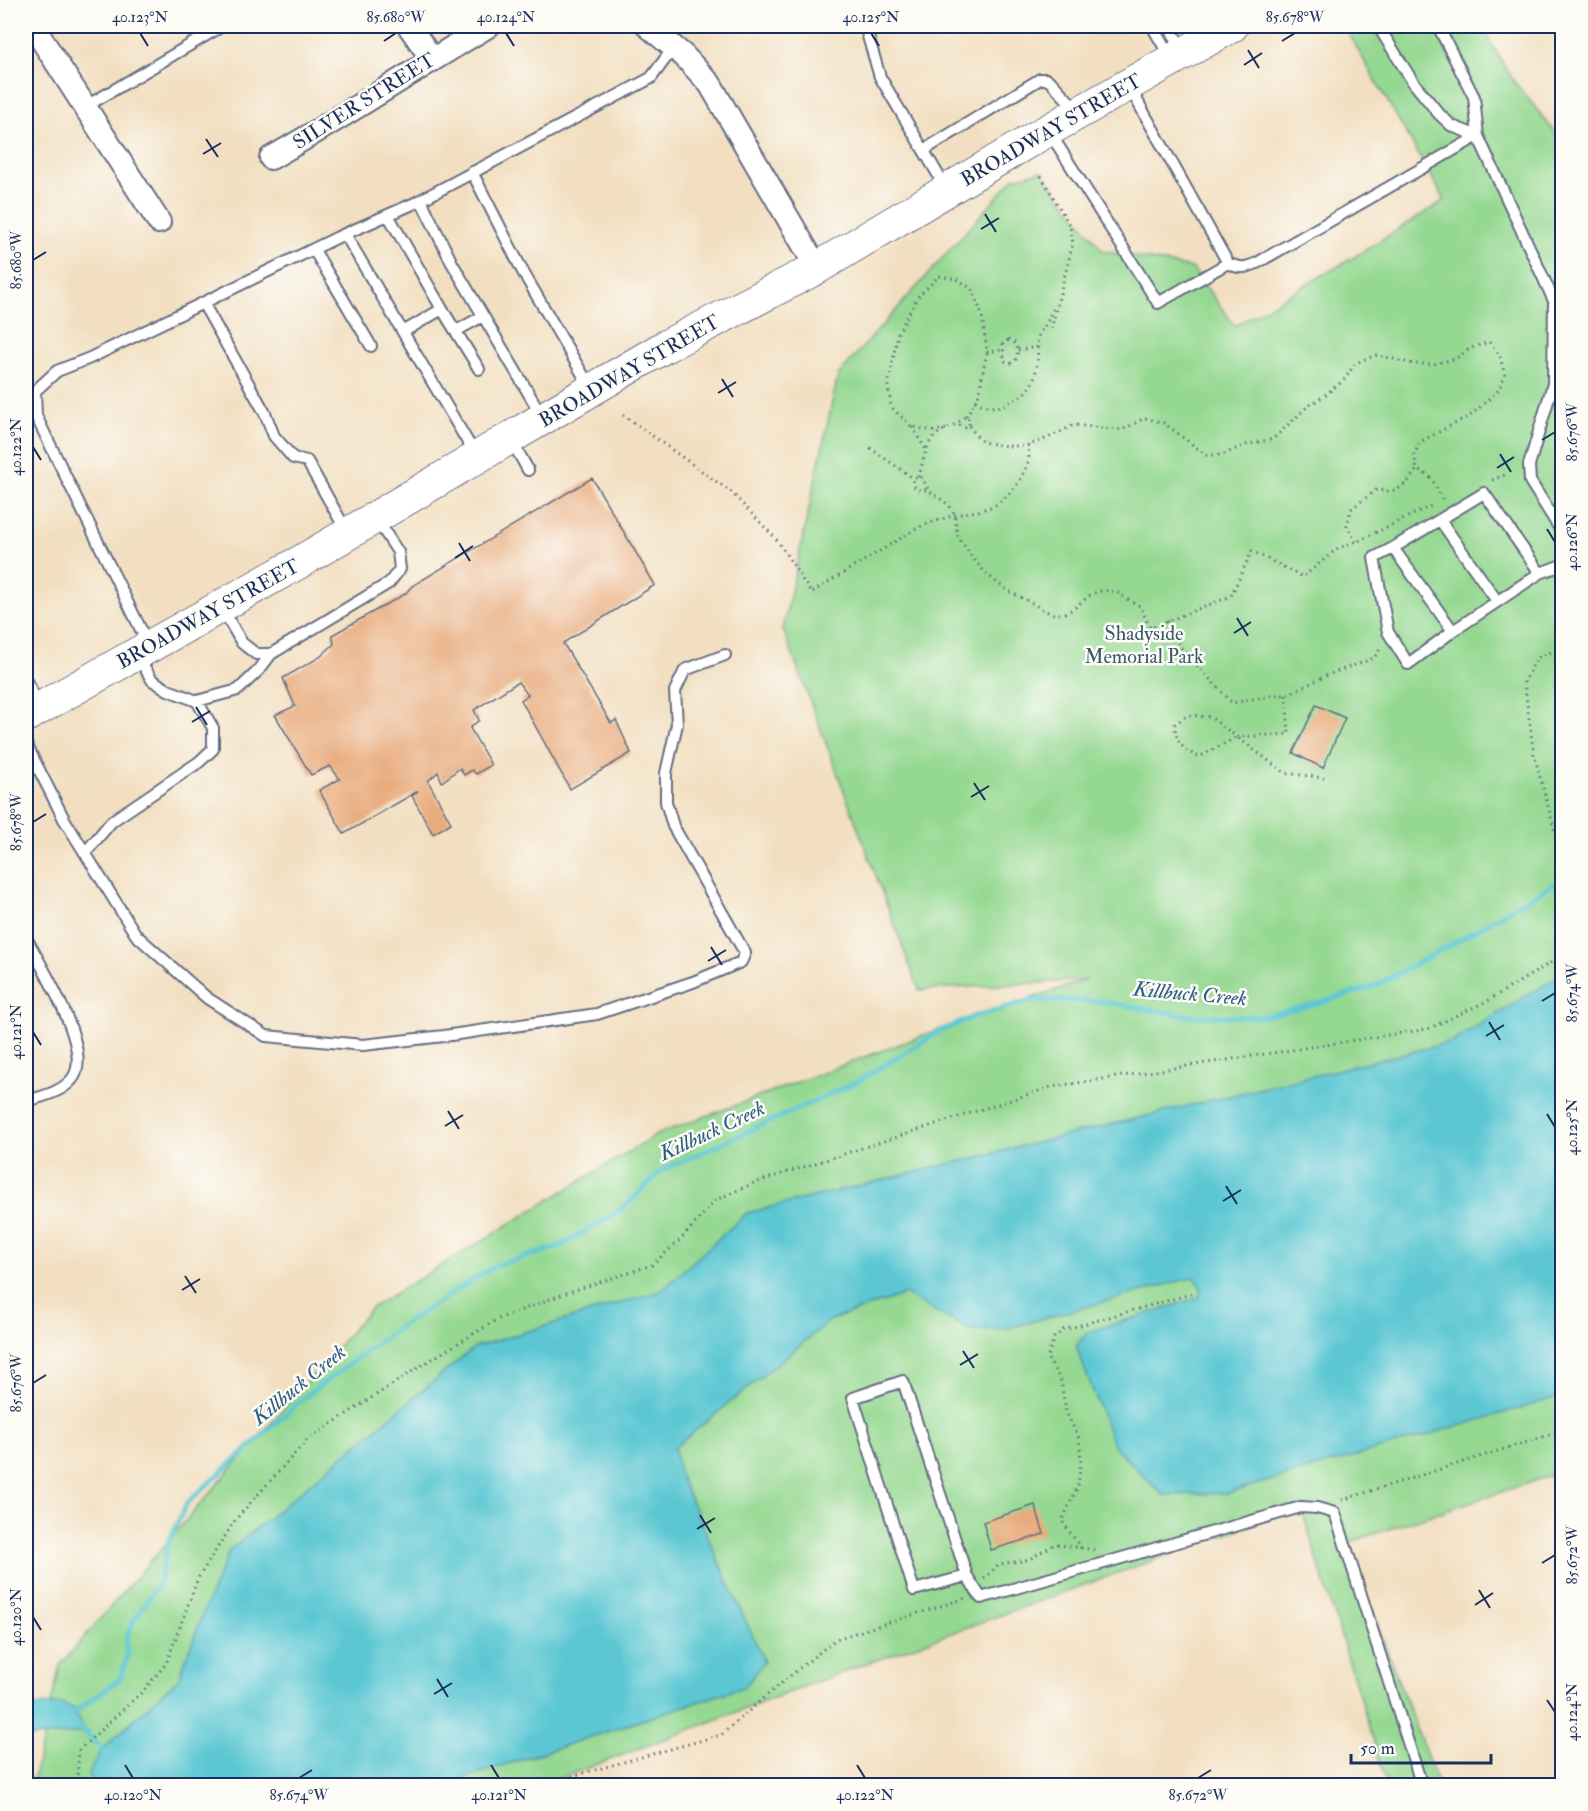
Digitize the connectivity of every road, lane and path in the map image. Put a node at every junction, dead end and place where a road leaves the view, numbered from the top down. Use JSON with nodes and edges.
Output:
{"nodes":[{"id":1,"x":33,"y":26,"type":"edge"},
{"id":2,"x":222,"y":26,"type":"edge"},
{"id":3,"x":409,"y":26,"type":"edge"},
{"id":4,"x":488,"y":26,"type":"edge"},
{"id":5,"x":648,"y":26,"type":"edge"},
{"id":6,"x":865,"y":26,"type":"edge"},
{"id":7,"x":1152,"y":26,"type":"edge"},
{"id":8,"x":1168,"y":26,"type":"edge"},
{"id":9,"x":1378,"y":26,"type":"edge"},
{"id":10,"x":1438,"y":26,"type":"edge"},
{"id":11,"x":1227,"y":27,"type":"edge"},
{"id":12,"x":674,"y":47,"type":"junction"},
{"id":13,"x":1178,"y":56,"type":"junction"},
{"id":14,"x":432,"y":59,"type":"junction"},
{"id":15,"x":1128,"y":85,"type":"junction"},
{"id":16,"x":85,"y":107,"type":"junction"},
{"id":17,"x":1079,"y":113,"type":"junction"},
{"id":18,"x":1049,"y":130,"type":"junction"},
{"id":19,"x":1478,"y":136,"type":"junction"},
{"id":20,"x":924,"y":150,"type":"junction"},
{"id":21,"x":271,"y":158,"type":"dead end"},
{"id":22,"x":472,"y":172,"type":"junction"},
{"id":23,"x":1041,"y":176,"type":"dead end"},
{"id":24,"x":948,"y":190,"type":"junction"},
{"id":25,"x":421,"y":200,"type":"junction"},
{"id":26,"x":388,"y":214,"type":"junction"},
{"id":27,"x":159,"y":222,"type":"dead end"},
{"id":28,"x":345,"y":234,"type":"junction"},
{"id":29,"x":314,"y":249,"type":"junction"},
{"id":30,"x":1228,"y":263,"type":"junction"},
{"id":31,"x":817,"y":268,"type":"junction"},
{"id":32,"x":202,"y":303,"type":"junction"},
{"id":33,"x":1057,"y":304,"type":"junction"},
{"id":34,"x":442,"y":309,"type":"junction"},
{"id":35,"x":483,"y":316,"type":"junction"},
{"id":36,"x":1051,"y":329,"type":"dead end"},
{"id":37,"x":456,"y":331,"type":"junction"},
{"id":38,"x":403,"y":332,"type":"junction"},
{"id":39,"x":372,"y":346,"type":"dead end"},
{"id":40,"x":1038,"y":347,"type":"junction"},
{"id":41,"x":1004,"y":350,"type":"junction"},
{"id":42,"x":1018,"y":350,"type":"junction"},
{"id":43,"x":987,"y":352,"type":"junction"},
{"id":44,"x":479,"y":369,"type":"dead end"},
{"id":45,"x":591,"y":390,"type":"junction"},
{"id":46,"x":975,"y":401,"type":"junction"},
{"id":47,"x":623,"y":415,"type":"dead end"},
{"id":48,"x":966,"y":416,"type":"junction"},
{"id":49,"x":543,"y":419,"type":"junction"},
{"id":50,"x":956,"y":424,"type":"junction"},
{"id":51,"x":969,"y":426,"type":"junction"},
{"id":52,"x":912,"y":427,"type":"junction"},
{"id":53,"x":946,"y":429,"type":"junction"},
{"id":54,"x":510,"y":438,"type":"junction"},
{"id":55,"x":1029,"y":445,"type":"junction"},
{"id":56,"x":870,"y":448,"type":"dead end"},
{"id":57,"x":926,"y":450,"type":"junction"},
{"id":58,"x":477,"y":458,"type":"junction"},
{"id":59,"x":1417,"y":469,"type":"junction"},
{"id":60,"x":528,"y":470,"type":"dead end"},
{"id":61,"x":1507,"y":474,"type":"dead end"},
{"id":62,"x":918,"y":477,"type":"junction"},
{"id":63,"x":913,"y":478,"type":"junction"},
{"id":64,"x":1485,"y":483,"type":"dead end"},
{"id":65,"x":926,"y":490,"type":"junction"},
{"id":66,"x":954,"y":515,"type":"junction"},
{"id":67,"x":376,"y":517,"type":"junction"},
{"id":68,"x":1440,"y":520,"type":"junction"},
{"id":69,"x":1563,"y":532,"type":"edge"},
{"id":70,"x":348,"y":534,"type":"junction"},
{"id":71,"x":1356,"y":542,"type":"junction"},
{"id":72,"x":1393,"y":548,"type":"junction"},
{"id":73,"x":1563,"y":565,"type":"edge"},
{"id":74,"x":1540,"y":573,"type":"junction"},
{"id":75,"x":1497,"y":601,"type":"junction"},
{"id":76,"x":221,"y":606,"type":"junction"},
{"id":77,"x":1167,"y":621,"type":"junction"},
{"id":78,"x":1453,"y":631,"type":"junction"},
{"id":79,"x":1380,"y":649,"type":"dead end"},
{"id":80,"x":143,"y":650,"type":"junction"},
{"id":81,"x":272,"y":654,"type":"junction"},
{"id":82,"x":725,"y":655,"type":"dead end"},
{"id":83,"x":1563,"y":656,"type":"edge"},
{"id":84,"x":26,"y":681,"type":"edge"},
{"id":85,"x":1286,"y":695,"type":"junction"},
{"id":86,"x":197,"y":701,"type":"junction"},
{"id":87,"x":33,"y":712,"type":"edge"},
{"id":88,"x":1237,"y":737,"type":"junction"},
{"id":89,"x":26,"y":744,"type":"edge"},
{"id":90,"x":1324,"y":778,"type":"dead end"},
{"id":91,"x":85,"y":853,"type":"junction"},
{"id":92,"x":1563,"y":857,"type":"edge"},
{"id":93,"x":26,"y":938,"type":"edge"},
{"id":94,"x":1563,"y":956,"type":"edge"},
{"id":95,"x":26,"y":1101,"type":"edge"},
{"id":96,"x":1194,"y":1293,"type":"dead end"},
{"id":97,"x":1563,"y":1431,"type":"edge"},
{"id":98,"x":1317,"y":1508,"type":"junction"},
{"id":99,"x":1082,"y":1548,"type":"junction"},
{"id":100,"x":1106,"y":1563,"type":"junction"},
{"id":101,"x":967,"y":1576,"type":"junction"},
{"id":102,"x":977,"y":1592,"type":"junction"},
{"id":103,"x":26,"y":1774,"type":"edge"},
{"id":104,"x":66,"y":1785,"type":"edge"},
{"id":105,"x":80,"y":1785,"type":"edge"},
{"id":106,"x":537,"y":1785,"type":"edge"},
{"id":107,"x":1422,"y":1785,"type":"edge"}],
"edges":[{"from":1,"to":16,"type":"street"},
{"from":2,"to":16,"type":"lane"},
{"from":3,"to":14,"type":"street"},
{"from":4,"to":14,"type":"street","name":"SILVER STREET"},
{"from":5,"to":12,"type":"street"},
{"from":6,"to":20,"type":"lane"},
{"from":7,"to":13,"type":"lane"},
{"from":8,"to":13,"type":"lane"},
{"from":9,"to":19,"type":"lane"},
{"from":10,"to":19,"type":"lane"},
{"from":11,"to":13,"type":"main road","name":"BROADWAY STREET"},
{"from":12,"to":22,"type":"lane"},
{"from":12,"to":31,"type":"street"},
{"from":13,"to":15,"type":"main road","name":"BROADWAY STREET"},
{"from":14,"to":21,"type":"street","name":"SILVER STREET"},
{"from":15,"to":17,"type":"main road","name":"BROADWAY STREET"},
{"from":15,"to":30,"type":"lane"},
{"from":16,"to":27,"type":"street"},
{"from":17,"to":18,"type":"main road","name":"BROADWAY STREET"},
{"from":17,"to":20,"type":"lane"},
{"from":18,"to":24,"type":"main road","name":"BROADWAY STREET"},
{"from":18,"to":30,"type":"lane"},
{"from":19,"to":30,"type":"lane"},
{"from":19,"to":69,"type":"lane"},
{"from":20,"to":24,"type":"lane"},
{"from":22,"to":25,"type":"lane"},
{"from":22,"to":45,"type":"lane"},
{"from":23,"to":33,"type":"path"},
{"from":24,"to":31,"type":"main road","name":"BROADWAY STREET"},
{"from":25,"to":26,"type":"lane"},
{"from":25,"to":35,"type":"lane"},
{"from":26,"to":28,"type":"lane"},
{"from":26,"to":34,"type":"lane"},
{"from":28,"to":29,"type":"lane"},
{"from":28,"to":38,"type":"lane"},
{"from":29,"to":32,"type":"lane"},
{"from":29,"to":39,"type":"lane"},
{"from":31,"to":45,"type":"main road","name":"BROADWAY STREET"},
{"from":32,"to":70,"type":"lane"},
{"from":32,"to":80,"type":"lane"},
{"from":33,"to":36,"type":"path"},
{"from":33,"to":40,"type":"path"},
{"from":34,"to":37,"type":"lane"},
{"from":34,"to":38,"type":"lane"},
{"from":35,"to":37,"type":"lane"},
{"from":35,"to":49,"type":"lane"},
{"from":37,"to":44,"type":"lane"},
{"from":38,"to":58,"type":"lane"},
{"from":40,"to":42,"type":"path"},
{"from":40,"to":46,"type":"path"},
{"from":41,"to":42,"type":"path"},
{"from":41,"to":42,"type":"path"},
{"from":41,"to":43,"type":"path"},
{"from":43,"to":46,"type":"path"},
{"from":43,"to":52,"type":"path"},
{"from":45,"to":49,"type":"main road","name":"BROADWAY STREET"},
{"from":46,"to":48,"type":"path"},
{"from":47,"to":66,"type":"path"},
{"from":48,"to":50,"type":"path"},
{"from":48,"to":51,"type":"path"},
{"from":49,"to":54,"type":"main road","name":"BROADWAY STREET"},
{"from":50,"to":51,"type":"path"},
{"from":50,"to":53,"type":"path"},
{"from":51,"to":55,"type":"path"},
{"from":52,"to":53,"type":"path"},
{"from":52,"to":57,"type":"path"},
{"from":53,"to":57,"type":"path"},
{"from":54,"to":58,"type":"main road","name":"BROADWAY STREET"},
{"from":54,"to":60,"type":"lane"},
{"from":55,"to":59,"type":"path"},
{"from":55,"to":66,"type":"path"},
{"from":56,"to":63,"type":"path"},
{"from":57,"to":62,"type":"path"},
{"from":58,"to":67,"type":"main road","name":"BROADWAY STREET"},
{"from":59,"to":71,"type":"path"},
{"from":59,"to":71,"type":"path"},
{"from":61,"to":64,"type":"path"},
{"from":62,"to":63,"type":"path"},
{"from":62,"to":65,"type":"path"},
{"from":63,"to":65,"type":"path"},
{"from":65,"to":66,"type":"path"},
{"from":66,"to":77,"type":"path"},
{"from":67,"to":70,"type":"main road","name":"BROADWAY STREET"},
{"from":67,"to":81,"type":"lane"},
{"from":68,"to":72,"type":"lane"},
{"from":68,"to":74,"type":"lane"},
{"from":68,"to":75,"type":"lane"},
{"from":70,"to":76,"type":"main road","name":"BROADWAY STREET"},
{"from":71,"to":77,"type":"path"},
{"from":72,"to":78,"type":"lane"},
{"from":72,"to":78,"type":"lane"},
{"from":73,"to":74,"type":"lane"},
{"from":74,"to":75,"type":"lane"},
{"from":75,"to":78,"type":"lane"},
{"from":76,"to":80,"type":"main road","name":"BROADWAY STREET"},
{"from":76,"to":81,"type":"lane"},
{"from":77,"to":85,"type":"path"},
{"from":79,"to":85,"type":"path"},
{"from":80,"to":86,"type":"lane"},
{"from":80,"to":87,"type":"main road","name":"BROADWAY STREET"},
{"from":81,"to":86,"type":"lane"},
{"from":82,"to":91,"type":"lane"},
{"from":83,"to":92,"type":"path"},
{"from":84,"to":87,"type":"lane"},
{"from":85,"to":88,"type":"path"},
{"from":86,"to":91,"type":"lane"},
{"from":88,"to":88,"type":"path"},
{"from":88,"to":90,"type":"path"},
{"from":89,"to":91,"type":"lane"},
{"from":93,"to":95,"type":"lane"},
{"from":94,"to":105,"type":"path"},
{"from":96,"to":99,"type":"path"},
{"from":97,"to":98,"type":"path"},
{"from":98,"to":100,"type":"lane"},
{"from":98,"to":107,"type":"lane"},
{"from":99,"to":100,"type":"path"},
{"from":99,"to":102,"type":"path"},
{"from":100,"to":102,"type":"lane"},
{"from":101,"to":101,"type":"lane"},
{"from":101,"to":102,"type":"lane"},
{"from":102,"to":106,"type":"path"},
{"from":103,"to":104,"type":"path"}]}
